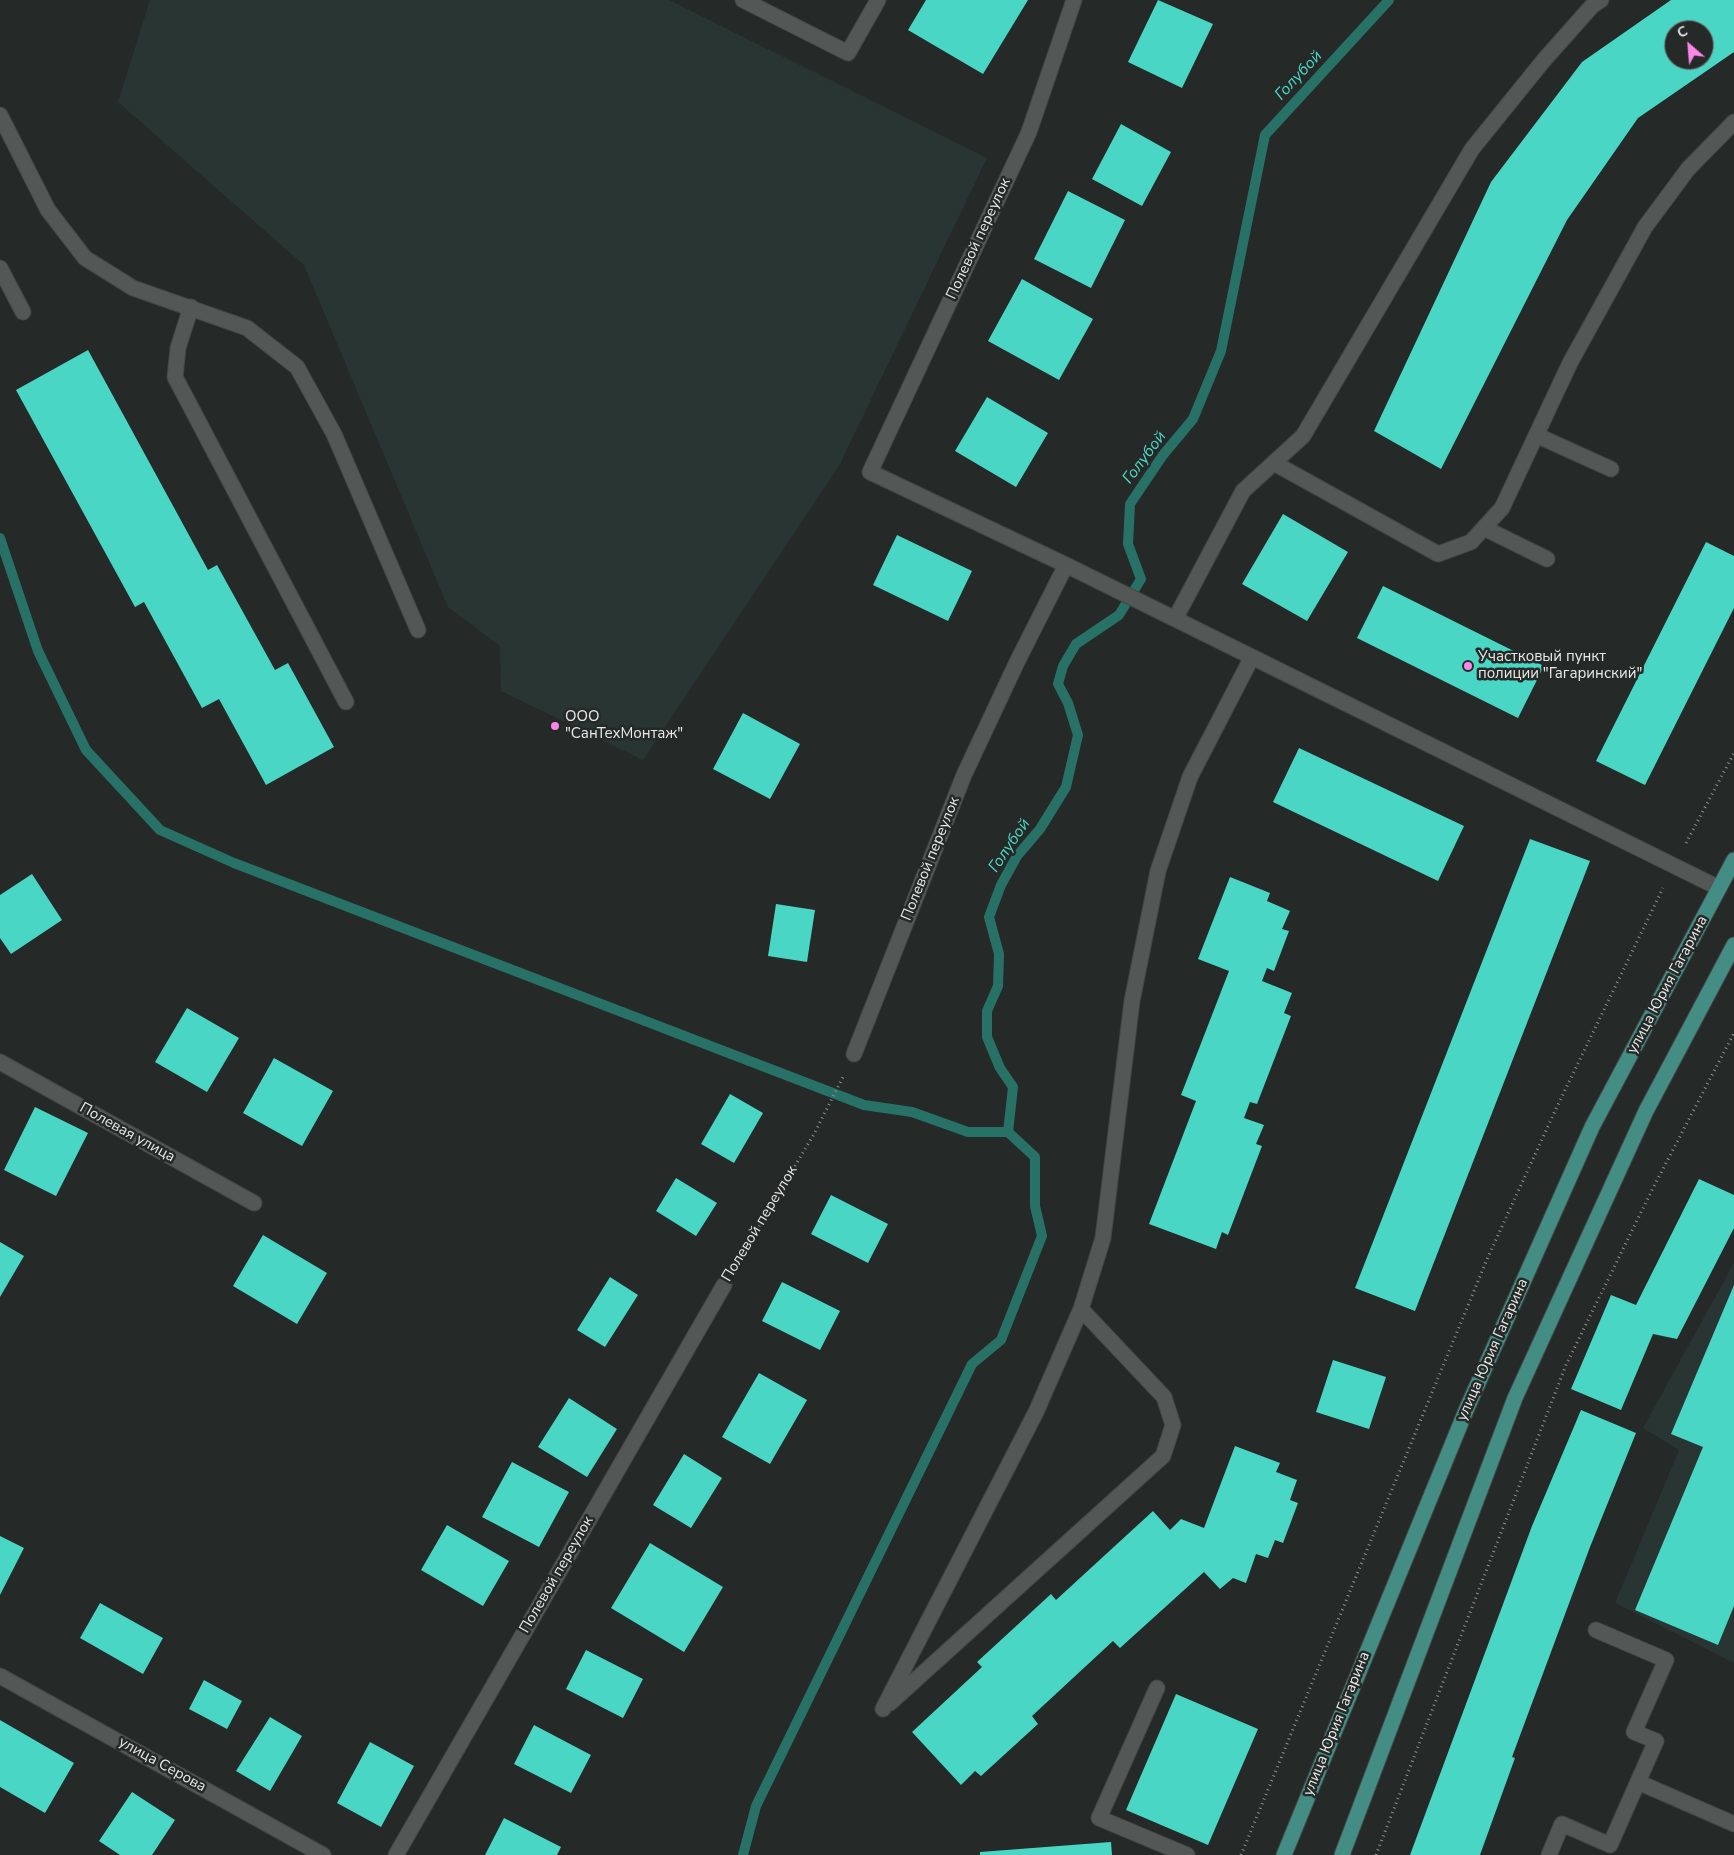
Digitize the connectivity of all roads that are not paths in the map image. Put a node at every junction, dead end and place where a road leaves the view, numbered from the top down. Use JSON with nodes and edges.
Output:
{"nodes":[{"id":1,"x":743,"y":0,"type":"edge"},
{"id":2,"x":878,"y":0,"type":"edge"},
{"id":3,"x":1074,"y":0,"type":"edge"},
{"id":4,"x":1601,"y":0,"type":"edge"},
{"id":5,"x":0,"y":116,"type":"edge"},
{"id":6,"x":1734,"y":122,"type":"edge"},
{"id":7,"x":0,"y":268,"type":"edge"},
{"id":8,"x":191,"y":307,"type":"junction"},
{"id":9,"x":23,"y":312,"type":"dead end"},
{"id":10,"x":1536,"y":435,"type":"junction"},
{"id":11,"x":1274,"y":463,"type":"junction"},
{"id":12,"x":1611,"y":469,"type":"dead end"},
{"id":13,"x":1484,"y":528,"type":"junction"},
{"id":14,"x":1547,"y":559,"type":"dead end"},
{"id":15,"x":1066,"y":565,"type":"junction"},
{"id":16,"x":1175,"y":619,"type":"junction"},
{"id":17,"x":418,"y":630,"type":"dead end"},
{"id":18,"x":1252,"y":657,"type":"junction"},
{"id":19,"x":346,"y":702,"type":"dead end"},
{"id":20,"x":1734,"y":860,"type":"edge"},
{"id":21,"x":1719,"y":888,"type":"junction"},
{"id":22,"x":1734,"y":945,"type":"edge"},
{"id":23,"x":854,"y":1054,"type":"road end"},
{"id":24,"x":0,"y":1062,"type":"edge"},
{"id":25,"x":254,"y":1204,"type":"dead end"},
{"id":26,"x":724,"y":1285,"type":"road end"},
{"id":27,"x":1081,"y":1309,"type":"junction"},
{"id":28,"x":1596,"y":1630,"type":"dead end"},
{"id":29,"x":0,"y":1676,"type":"edge"},
{"id":30,"x":1157,"y":1688,"type":"dead end"},
{"id":31,"x":1638,"y":1782,"type":"junction"},
{"id":32,"x":1734,"y":1824,"type":"edge"},
{"id":33,"x":323,"y":1855,"type":"edge"},
{"id":34,"x":396,"y":1855,"type":"edge"},
{"id":35,"x":1187,"y":1855,"type":"edge"},
{"id":36,"x":1284,"y":1855,"type":"edge"},
{"id":37,"x":1342,"y":1855,"type":"edge"},
{"id":38,"x":1549,"y":1855,"type":"edge"}],
"edges":[{"from":1,"to":2,"type":"street"},
{"from":3,"to":15,"type":"street","name":"Полевой переулок"},
{"from":4,"to":11,"type":"street"},
{"from":5,"to":8,"type":"street"},
{"from":6,"to":10,"type":"street"},
{"from":7,"to":9,"type":"street"},
{"from":8,"to":17,"type":"street"},
{"from":8,"to":19,"type":"street"},
{"from":10,"to":12,"type":"street"},
{"from":10,"to":13,"type":"street"},
{"from":11,"to":13,"type":"street"},
{"from":11,"to":16,"type":"street"},
{"from":13,"to":14,"type":"street"},
{"from":15,"to":16,"type":"street"},
{"from":15,"to":23,"type":"street","name":"Полевой переулок"},
{"from":16,"to":18,"type":"street"},
{"from":18,"to":21,"type":"street"},
{"from":18,"to":27,"type":"street"},
{"from":20,"to":21,"type":"main road","name":"улица Юрия Гагарина"},
{"from":21,"to":36,"type":"main road","name":"улица Юрия Гагарина"},
{"from":22,"to":37,"type":"main road"},
{"from":24,"to":25,"type":"street","name":"Полевая улица"},
{"from":26,"to":34,"type":"street","name":"Полевой переулок"},
{"from":27,"to":27,"type":"street"},
{"from":28,"to":31,"type":"street"},
{"from":29,"to":33,"type":"street","name":"улица Серова"},
{"from":30,"to":35,"type":"street"},
{"from":31,"to":32,"type":"street"},
{"from":31,"to":38,"type":"street"}]}
